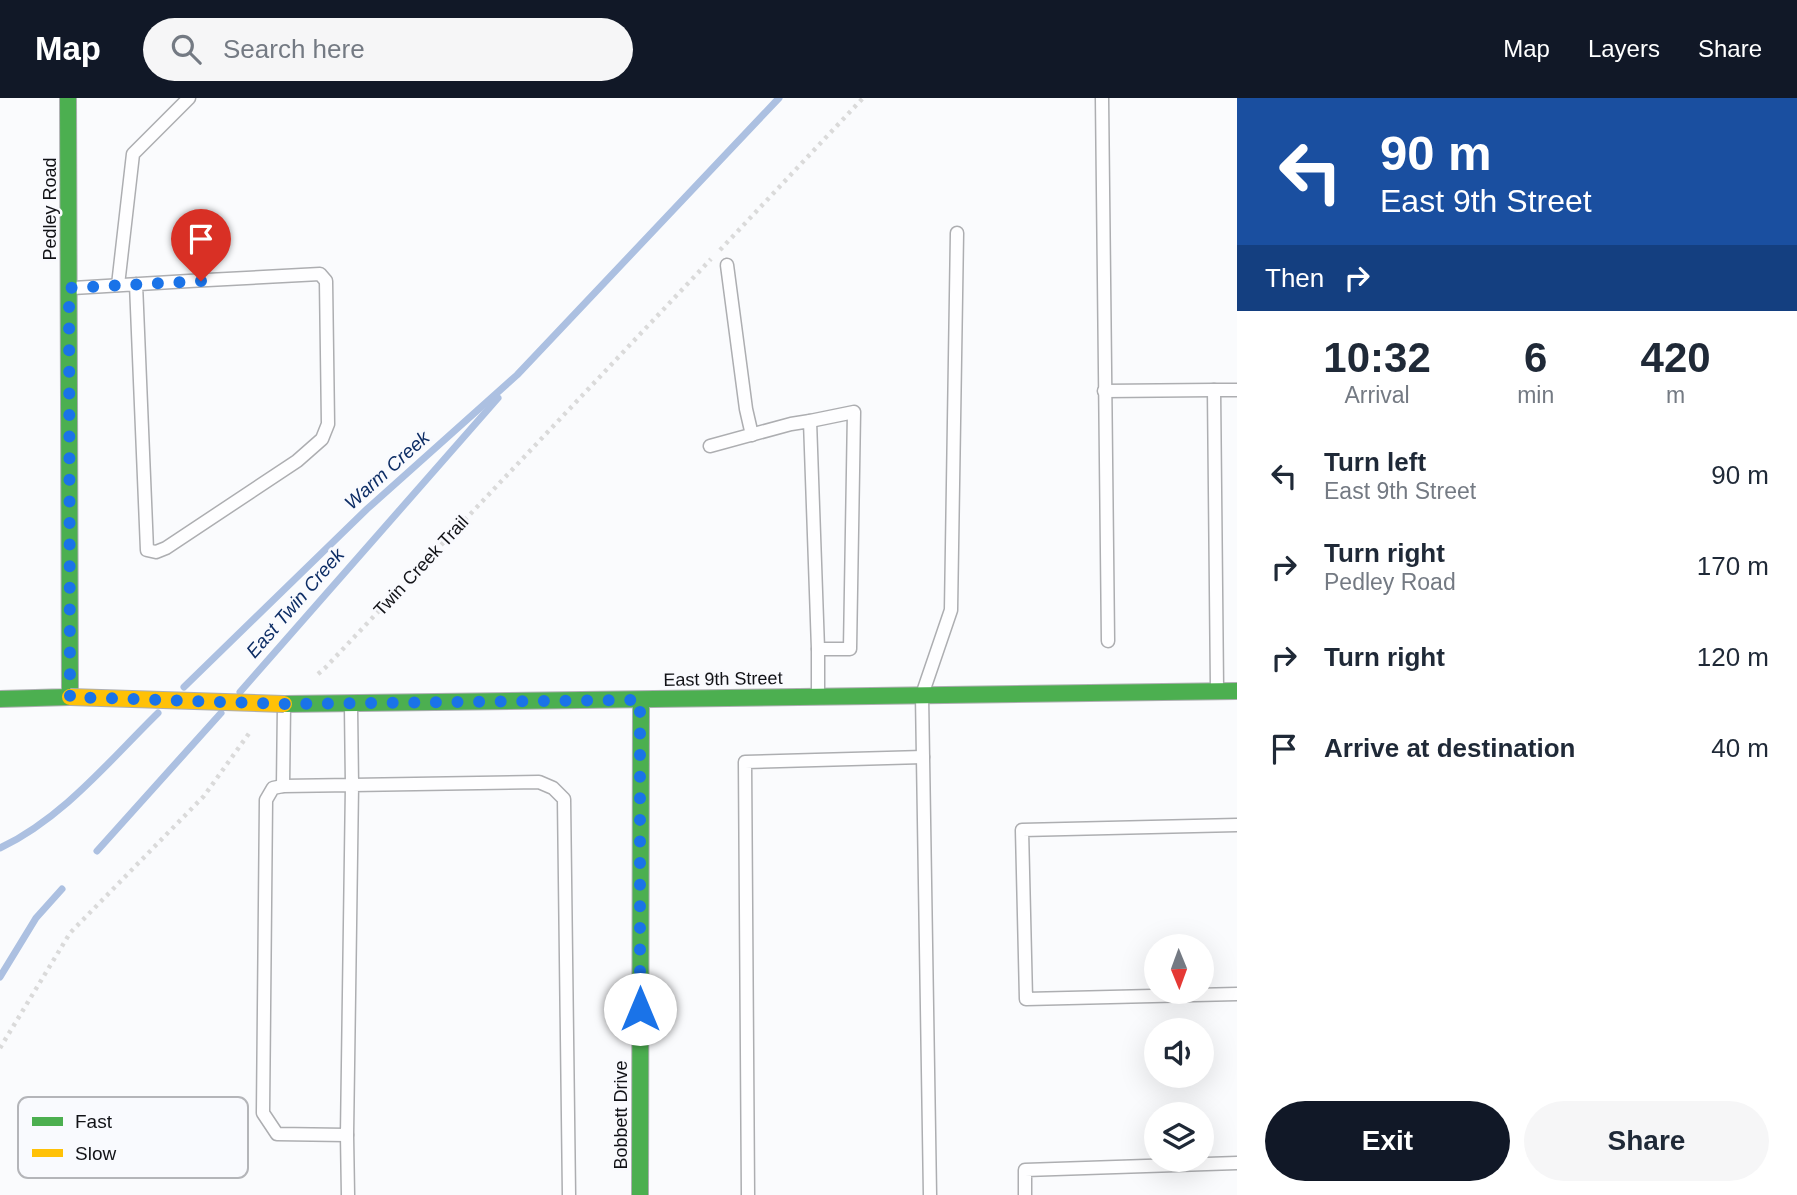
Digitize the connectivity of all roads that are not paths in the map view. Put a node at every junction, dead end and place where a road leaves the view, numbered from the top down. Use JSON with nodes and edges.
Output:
{"nodes":[{"id":1,"x":68,"y":98,"type":"edge"},
{"id":2,"x":189,"y":98,"type":"edge"},
{"id":3,"x":1102,"y":98,"type":"edge"},
{"id":4,"x":957,"y":233,"type":"dead end"},
{"id":5,"x":727,"y":265,"type":"dead end"},
{"id":6,"x":135,"y":284,"type":"junction"},
{"id":7,"x":118,"y":285,"type":"junction"},
{"id":8,"x":69,"y":288,"type":"junction"},
{"id":9,"x":1214,"y":390,"type":"junction"},
{"id":10,"x":1237,"y":390,"type":"edge"},
{"id":11,"x":1104,"y":391,"type":"junction"},
{"id":12,"x":810,"y":421,"type":"junction"},
{"id":13,"x":752,"y":435,"type":"junction"},
{"id":14,"x":710,"y":446,"type":"dead end"},
{"id":15,"x":1108,"y":641,"type":"dead end"},
{"id":16,"x":818,"y":649,"type":"junction"},
{"id":17,"x":1237,"y":691,"type":"edge"},
{"id":18,"x":1217,"y":692,"type":"junction"},
{"id":19,"x":922,"y":695,"type":"junction"},
{"id":20,"x":70,"y":697,"type":"junction"},
{"id":21,"x":818,"y":697,"type":"junction"},
{"id":22,"x":0,"y":698,"type":"edge"},
{"id":23,"x":640,"y":700,"type":"junction"},
{"id":24,"x":351,"y":703,"type":"junction"},
{"id":25,"x":284,"y":704,"type":"junction"},
{"id":26,"x":923,"y":757,"type":"junction"},
{"id":27,"x":352,"y":785,"type":"junction"},
{"id":28,"x":283,"y":786,"type":"junction"},
{"id":29,"x":1237,"y":825,"type":"edge"},
{"id":30,"x":1237,"y":994,"type":"edge"},
{"id":31,"x":346,"y":1135,"type":"junction"},
{"id":32,"x":1237,"y":1163,"type":"edge"},
{"id":33,"x":348,"y":1195,"type":"edge"},
{"id":34,"x":569,"y":1195,"type":"edge"},
{"id":35,"x":640,"y":1195,"type":"edge"},
{"id":36,"x":748,"y":1195,"type":"edge"},
{"id":37,"x":930,"y":1195,"type":"edge"},
{"id":38,"x":1026,"y":1195,"type":"edge"}],
"edges":[{"from":1,"to":8,"type":"street","name":"Pedley Road"},
{"from":2,"to":7,"type":"lane"},
{"from":3,"to":11,"type":"lane"},
{"from":4,"to":19,"type":"lane"},
{"from":5,"to":13,"type":"lane"},
{"from":6,"to":6,"type":"lane"},
{"from":6,"to":7,"type":"lane"},
{"from":7,"to":8,"type":"lane"},
{"from":8,"to":20,"type":"street","name":"Pedley Road"},
{"from":9,"to":10,"type":"lane"},
{"from":9,"to":11,"type":"lane"},
{"from":9,"to":18,"type":"lane"},
{"from":11,"to":15,"type":"lane"},
{"from":12,"to":13,"type":"lane"},
{"from":12,"to":16,"type":"lane"},
{"from":12,"to":16,"type":"lane"},
{"from":13,"to":14,"type":"lane"},
{"from":16,"to":21,"type":"lane"},
{"from":17,"to":18,"type":"street","name":"East 9th Street"},
{"from":18,"to":19,"type":"street","name":"East 9th Street"},
{"from":19,"to":21,"type":"street","name":"East 9th Street"},
{"from":19,"to":26,"type":"lane"},
{"from":20,"to":22,"type":"street","name":"East 9th Street"},
{"from":20,"to":25,"type":"street","name":"East 9th Street","bridge":true},
{"from":21,"to":23,"type":"street","name":"East 9th Street"},
{"from":23,"to":24,"type":"street","name":"East 9th Street"},
{"from":23,"to":35,"type":"street","name":"Bobbett Drive"},
{"from":24,"to":25,"type":"street","name":"East 9th Street"},
{"from":24,"to":27,"type":"lane"},
{"from":25,"to":28,"type":"lane"},
{"from":26,"to":36,"type":"lane"},
{"from":26,"to":37,"type":"lane"},
{"from":27,"to":28,"type":"lane"},
{"from":27,"to":31,"type":"lane"},
{"from":27,"to":34,"type":"lane"},
{"from":28,"to":31,"type":"lane"},
{"from":29,"to":30,"type":"lane"},
{"from":31,"to":33,"type":"lane"},
{"from":32,"to":38,"type":"lane"}]}
